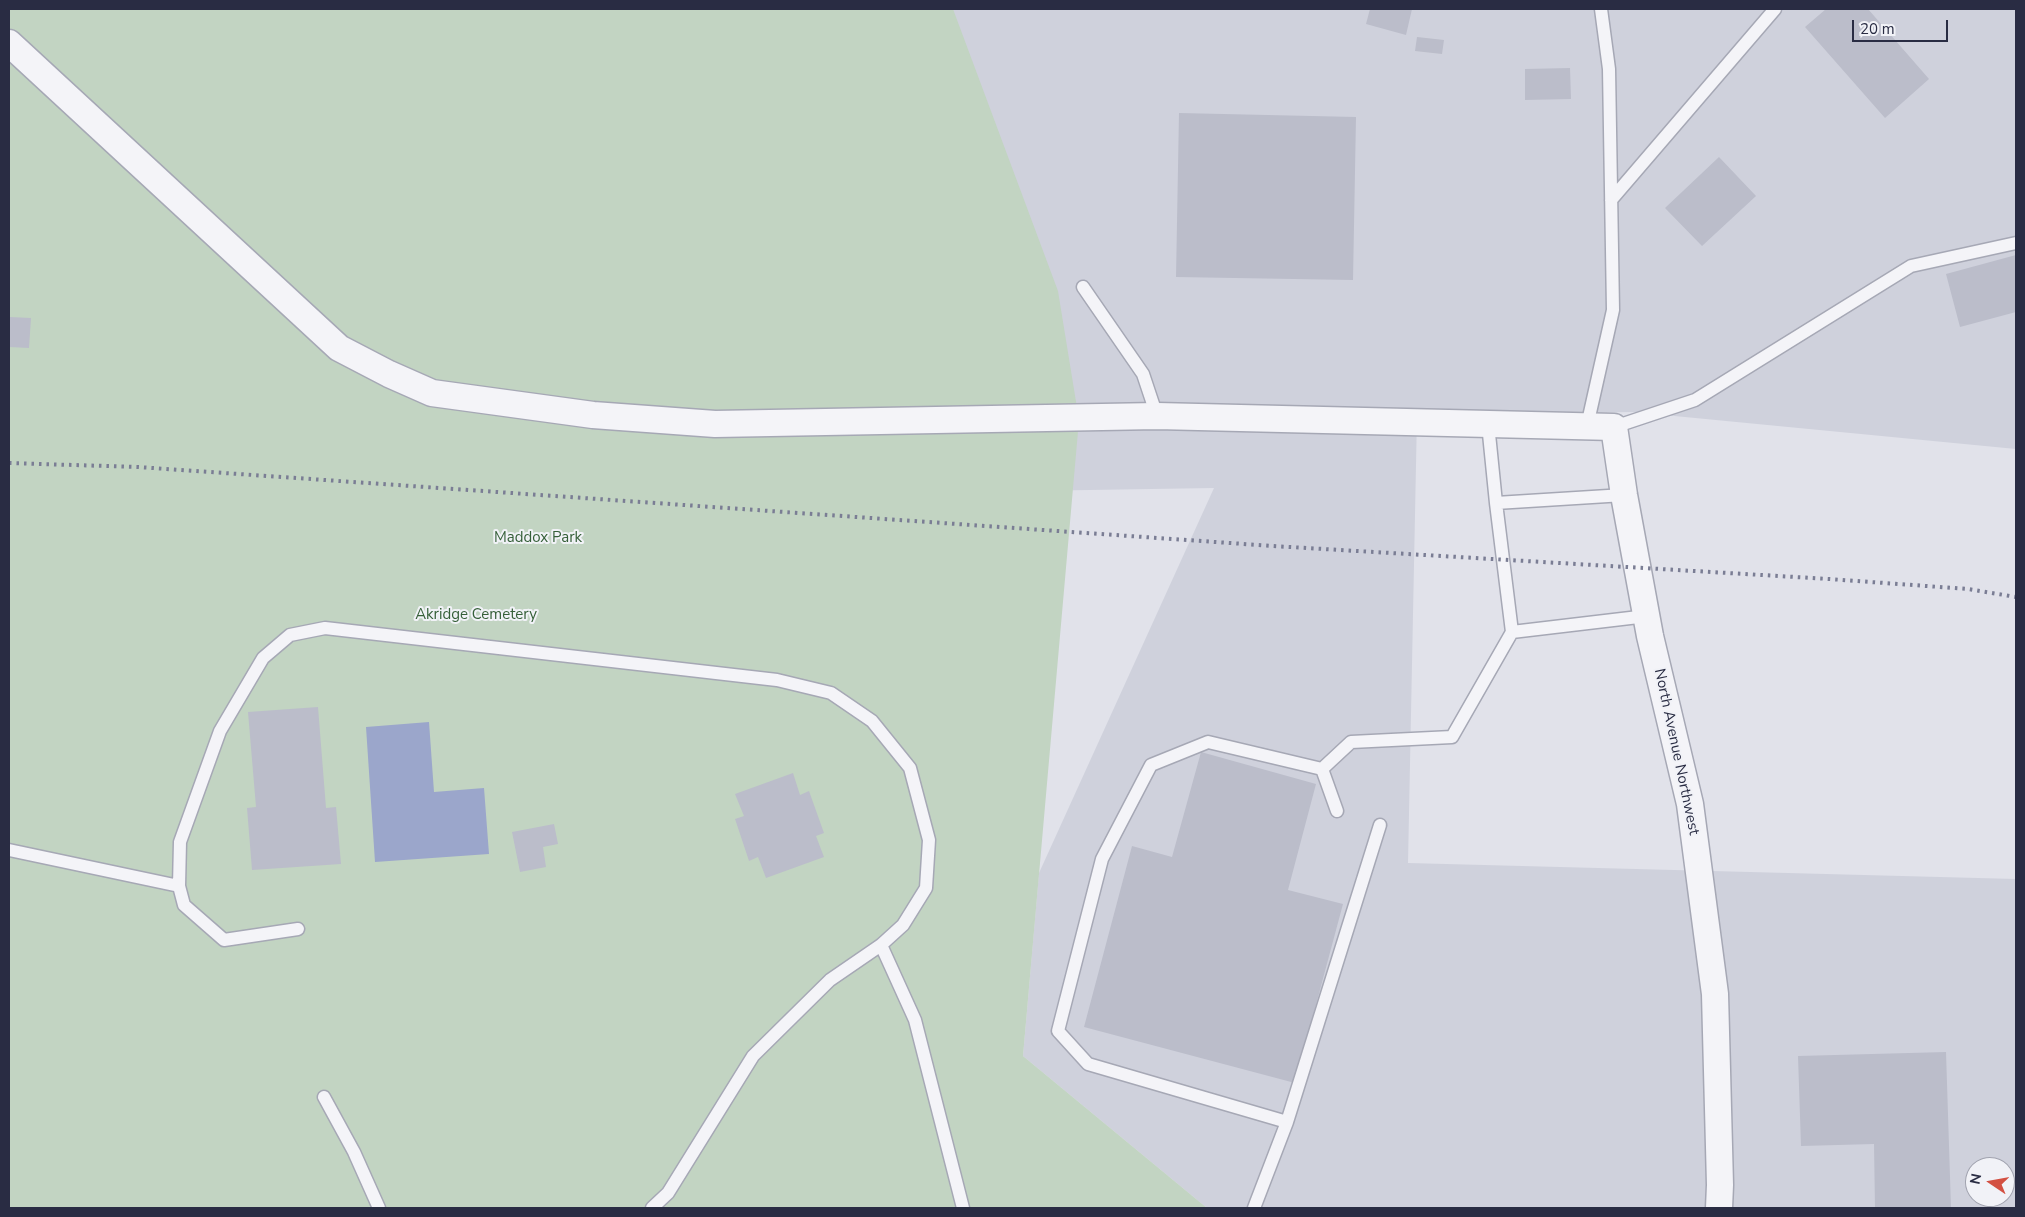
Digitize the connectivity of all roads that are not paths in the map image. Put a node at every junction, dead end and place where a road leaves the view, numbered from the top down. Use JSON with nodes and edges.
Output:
{"nodes":[{"id":1,"x":1601,"y":9,"type":"edge"},
{"id":2,"x":1775,"y":9,"type":"edge"},
{"id":3,"x":9,"y":43,"type":"edge"},
{"id":4,"x":1611,"y":200,"type":"junction"},
{"id":5,"x":2016,"y":243,"type":"edge"},
{"id":6,"x":1083,"y":287,"type":"dead end"},
{"id":7,"x":1157,"y":416,"type":"junction"},
{"id":8,"x":1488,"y":424,"type":"junction"},
{"id":9,"x":1587,"y":426,"type":"junction"},
{"id":10,"x":1614,"y":427,"type":"junction"},
{"id":11,"x":1624,"y":495,"type":"junction"},
{"id":12,"x":1496,"y":503,"type":"junction"},
{"id":13,"x":1647,"y":616,"type":"junction"},
{"id":14,"x":1512,"y":632,"type":"junction"},
{"id":15,"x":1322,"y":770,"type":"junction"},
{"id":16,"x":1337,"y":811,"type":"dead end"},
{"id":17,"x":1380,"y":825,"type":"dead end"},
{"id":18,"x":9,"y":850,"type":"edge"},
{"id":19,"x":179,"y":886,"type":"junction"},
{"id":20,"x":298,"y":929,"type":"dead end"},
{"id":21,"x":881,"y":945,"type":"junction"},
{"id":22,"x":324,"y":1098,"type":"dead end"},
{"id":23,"x":1286,"y":1122,"type":"junction"},
{"id":24,"x":379,"y":1208,"type":"edge"},
{"id":25,"x":652,"y":1208,"type":"edge"},
{"id":26,"x":963,"y":1208,"type":"edge"},
{"id":27,"x":1254,"y":1208,"type":"edge"},
{"id":28,"x":1719,"y":1208,"type":"edge"}],
"edges":[{"from":1,"to":4,"type":"lane"},
{"from":2,"to":4,"type":"lane"},
{"from":3,"to":7,"type":"street"},
{"from":4,"to":9,"type":"lane"},
{"from":5,"to":10,"type":"lane"},
{"from":6,"to":7,"type":"lane"},
{"from":7,"to":8,"type":"street"},
{"from":8,"to":9,"type":"street"},
{"from":8,"to":12,"type":"lane"},
{"from":9,"to":10,"type":"street"},
{"from":10,"to":11,"type":"street","name":"North Avenue Northwest"},
{"from":11,"to":12,"type":"lane"},
{"from":11,"to":13,"type":"street","name":"North Avenue Northwest"},
{"from":12,"to":14,"type":"lane"},
{"from":13,"to":14,"type":"lane"},
{"from":13,"to":28,"type":"street","name":"North Avenue Northwest"},
{"from":14,"to":15,"type":"lane"},
{"from":15,"to":16,"type":"lane"},
{"from":15,"to":23,"type":"lane"},
{"from":17,"to":23,"type":"lane"},
{"from":18,"to":19,"type":"lane"},
{"from":19,"to":20,"type":"lane"},
{"from":19,"to":21,"type":"lane"},
{"from":21,"to":25,"type":"lane"},
{"from":21,"to":26,"type":"lane"},
{"from":22,"to":24,"type":"lane"},
{"from":23,"to":27,"type":"lane"}]}
